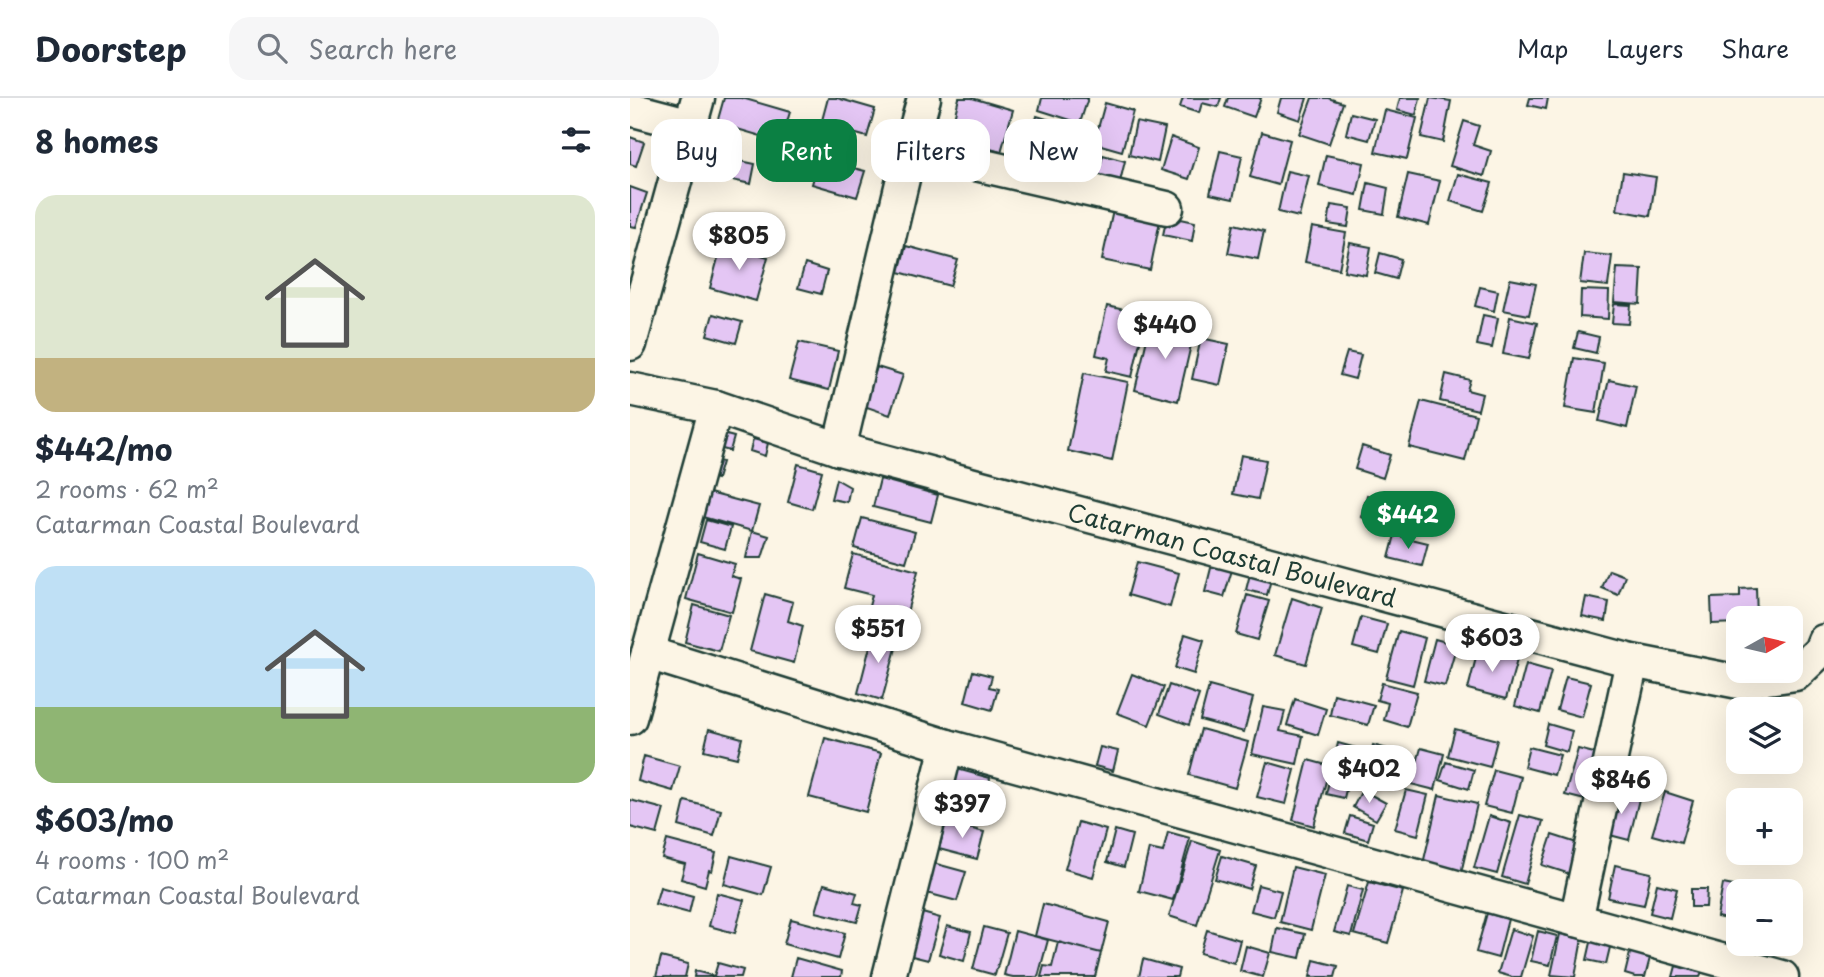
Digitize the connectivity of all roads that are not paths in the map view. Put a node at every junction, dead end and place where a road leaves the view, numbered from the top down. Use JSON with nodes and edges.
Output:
{"nodes":[{"id":1,"x":924,"y":98,"type":"edge"},
{"id":2,"x":630,"y":109,"type":"edge"},
{"id":3,"x":695,"y":112,"type":"edge"},
{"id":4,"x":918,"y":119,"type":"edge"},
{"id":5,"x":990,"y":167,"type":"edge"},
{"id":6,"x":902,"y":182,"type":"edge"},
{"id":7,"x":1167,"y":208,"type":"dead end"},
{"id":8,"x":630,"y":344,"type":"edge"},
{"id":9,"x":630,"y":389,"type":"edge"},
{"id":10,"x":716,"y":407,"type":"junction"},
{"id":11,"x":839,"y":449,"type":"junction"},
{"id":12,"x":1824,"y":641,"type":"edge"},
{"id":13,"x":648,"y":653,"type":"junction"},
{"id":14,"x":1632,"y":661,"type":"junction"},
{"id":15,"x":630,"y":718,"type":"edge"},
{"id":16,"x":947,"y":746,"type":"junction"},
{"id":17,"x":1576,"y":920,"type":"junction"},
{"id":18,"x":899,"y":975,"type":"edge"},
{"id":19,"x":1782,"y":977,"type":"edge"}],
"edges":[{"from":1,"to":4,"type":"street"},
{"from":2,"to":3,"type":"street"},
{"from":3,"to":8,"type":"street"},
{"from":5,"to":7,"type":"street"},
{"from":6,"to":11,"type":"street"},
{"from":9,"to":10,"type":"street","name":"Catarman Coastal Boulevard"},
{"from":10,"to":11,"type":"street","name":"Catarman Coastal Boulevard"},
{"from":10,"to":13,"type":"street"},
{"from":11,"to":14,"type":"street","name":"Catarman Coastal Boulevard"},
{"from":12,"to":14,"type":"street","name":"Catarman Coastal Boulevard"},
{"from":13,"to":15,"type":"street"},
{"from":13,"to":16,"type":"street"},
{"from":14,"to":17,"type":"street"},
{"from":16,"to":17,"type":"street"},
{"from":16,"to":18,"type":"street"},
{"from":17,"to":19,"type":"street"}]}
